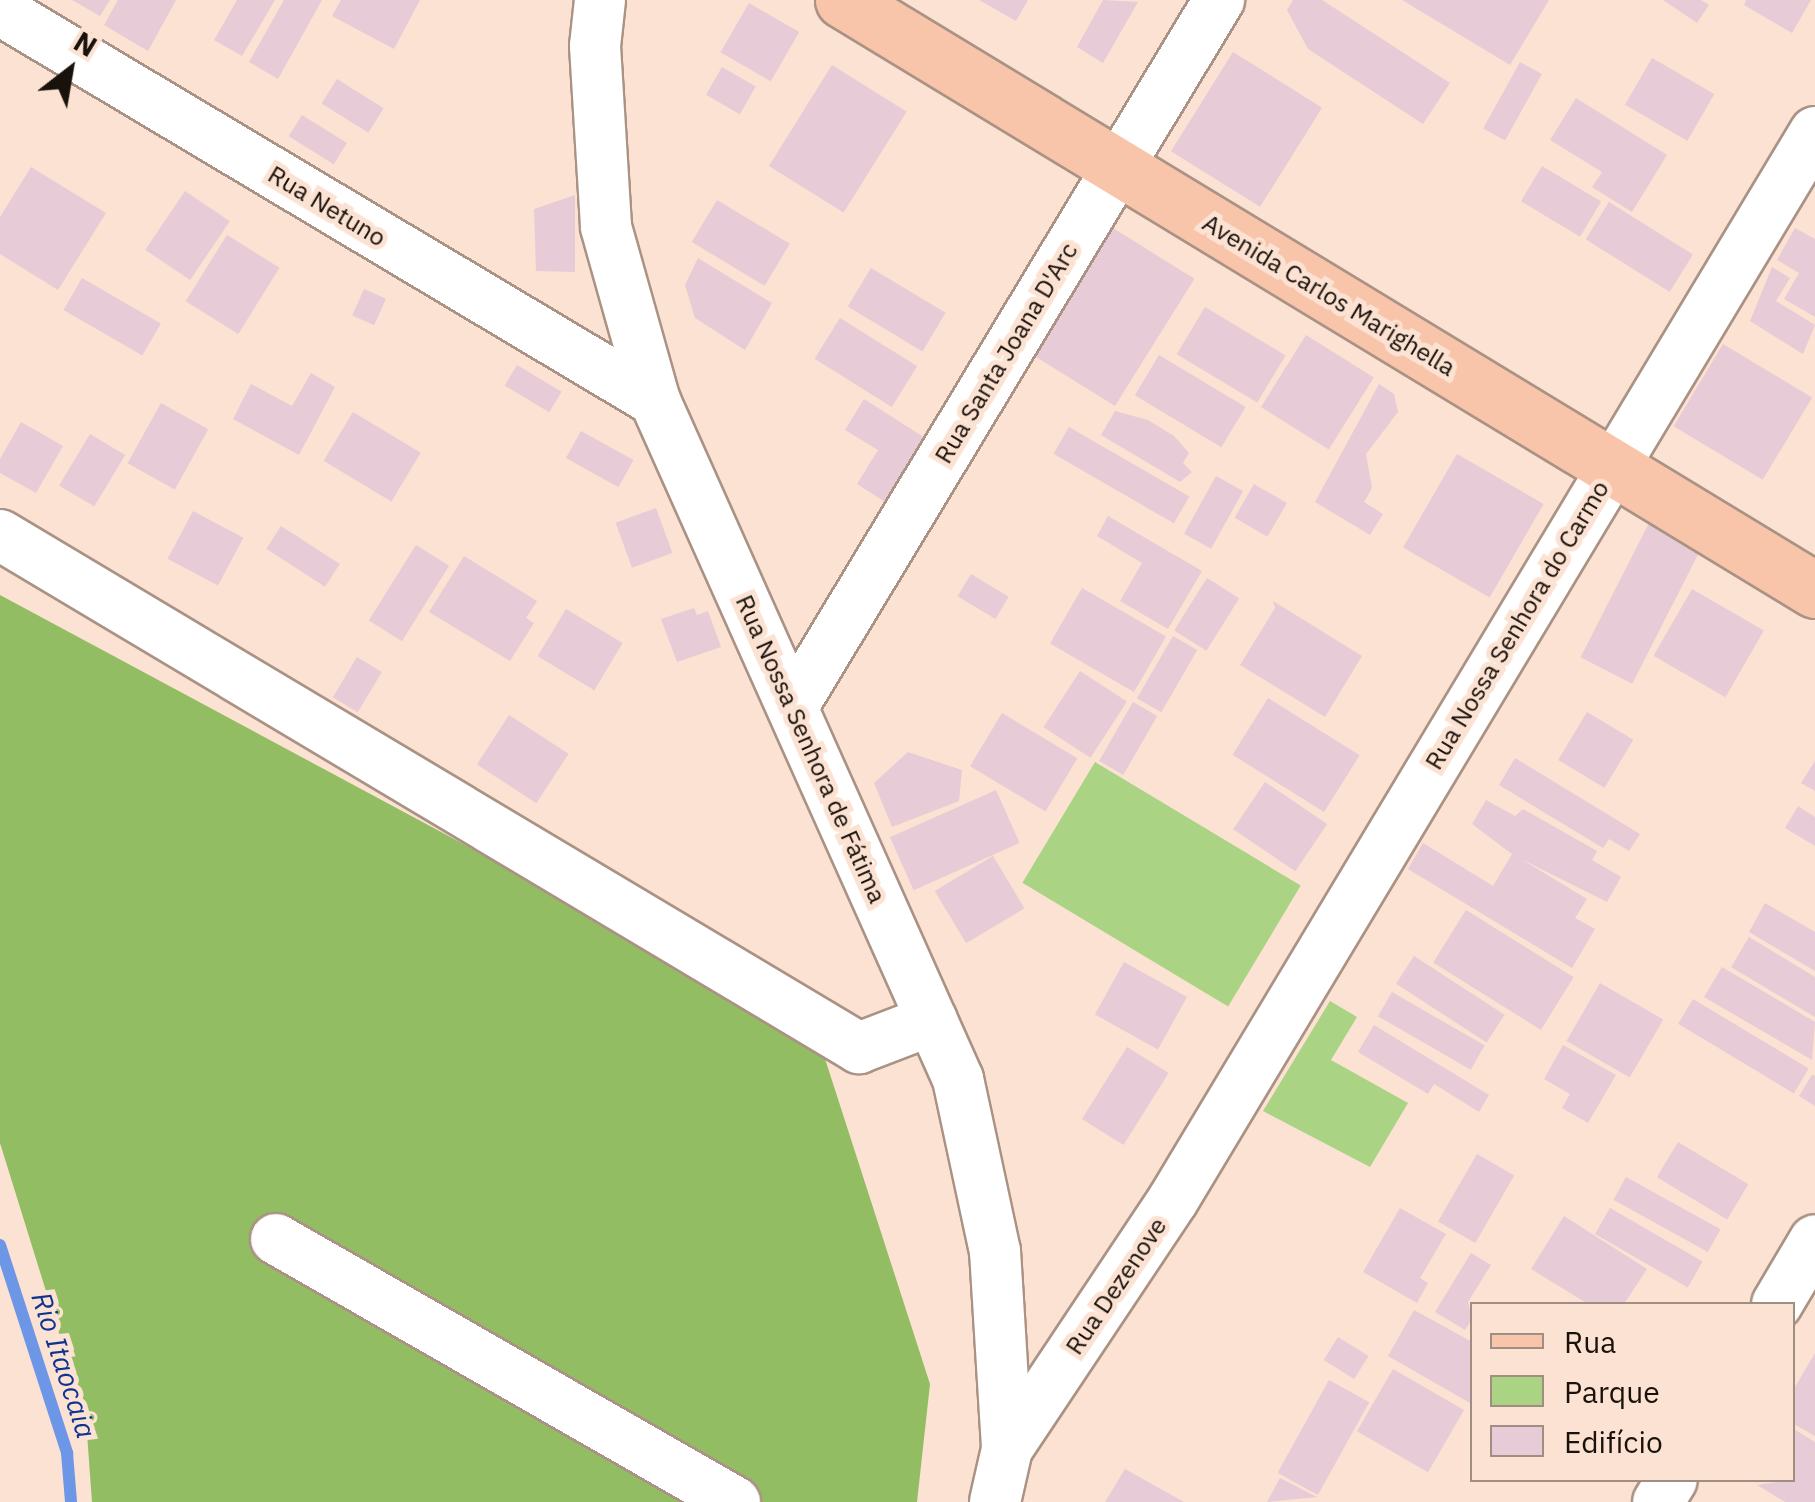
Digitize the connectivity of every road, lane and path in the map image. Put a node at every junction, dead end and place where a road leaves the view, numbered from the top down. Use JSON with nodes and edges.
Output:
{"nodes":[{"id":1,"x":600,"y":0,"type":"edge"},
{"id":2,"x":843,"y":0,"type":"edge"},
{"id":3,"x":1219,"y":0,"type":"edge"},
{"id":4,"x":0,"y":10,"type":"edge"},
{"id":5,"x":1815,"y":132,"type":"edge"},
{"id":6,"x":1118,"y":167,"type":"junction"},
{"id":7,"x":655,"y":401,"type":"junction"},
{"id":8,"x":1613,"y":467,"type":"junction"},
{"id":9,"x":0,"y":535,"type":"edge"},
{"id":10,"x":1815,"y":590,"type":"edge"},
{"id":11,"x":793,"y":706,"type":"junction"},
{"id":12,"x":932,"y":1020,"type":"junction"},
{"id":13,"x":1220,"y":1120,"type":"joint"},
{"id":14,"x":276,"y":1239,"type":"dead end"},
{"id":15,"x":1815,"y":1240,"type":"edge"},
{"id":16,"x":1778,"y":1302,"type":"edge"},
{"id":17,"x":1008,"y":1450,"type":"junction"},
{"id":18,"x":735,"y":1502,"type":"edge"},
{"id":19,"x":995,"y":1502,"type":"edge"}],
"edges":[{"from":1,"to":7,"type":"street","name":"Rua Nossa Senhora de Fátima"},
{"from":2,"to":6,"type":"main road","name":"Avenida Carlos Marighella"},
{"from":3,"to":6,"type":"street","name":"Rua Santa Joana D'Arc"},
{"from":4,"to":7,"type":"street","name":"Rua Netuno"},
{"from":5,"to":8,"type":"street","name":"Rua Nossa Senhora do Carmo"},
{"from":6,"to":8,"type":"main road","name":"Avenida Carlos Marighella"},
{"from":6,"to":11,"type":"street","name":"Rua Santa Joana D'Arc"},
{"from":7,"to":11,"type":"street","name":"Rua Nossa Senhora de Fátima"},
{"from":8,"to":10,"type":"main road","name":"Avenida Carlos Marighella"},
{"from":8,"to":13,"type":"street","name":"Rua Nossa Senhora do Carmo"},
{"from":9,"to":12,"type":"street"},
{"from":11,"to":12,"type":"street","name":"Rua Nossa Senhora de Fátima"},
{"from":12,"to":17,"type":"street","name":"Rua Nossa Senhora de Fátima"},
{"from":13,"to":17,"type":"street","name":"Rua Dezenove"},
{"from":14,"to":18,"type":"street"},
{"from":15,"to":16,"type":"street"},
{"from":17,"to":19,"type":"street","name":"Rua Nossa Senhora de Fátima"}]}
